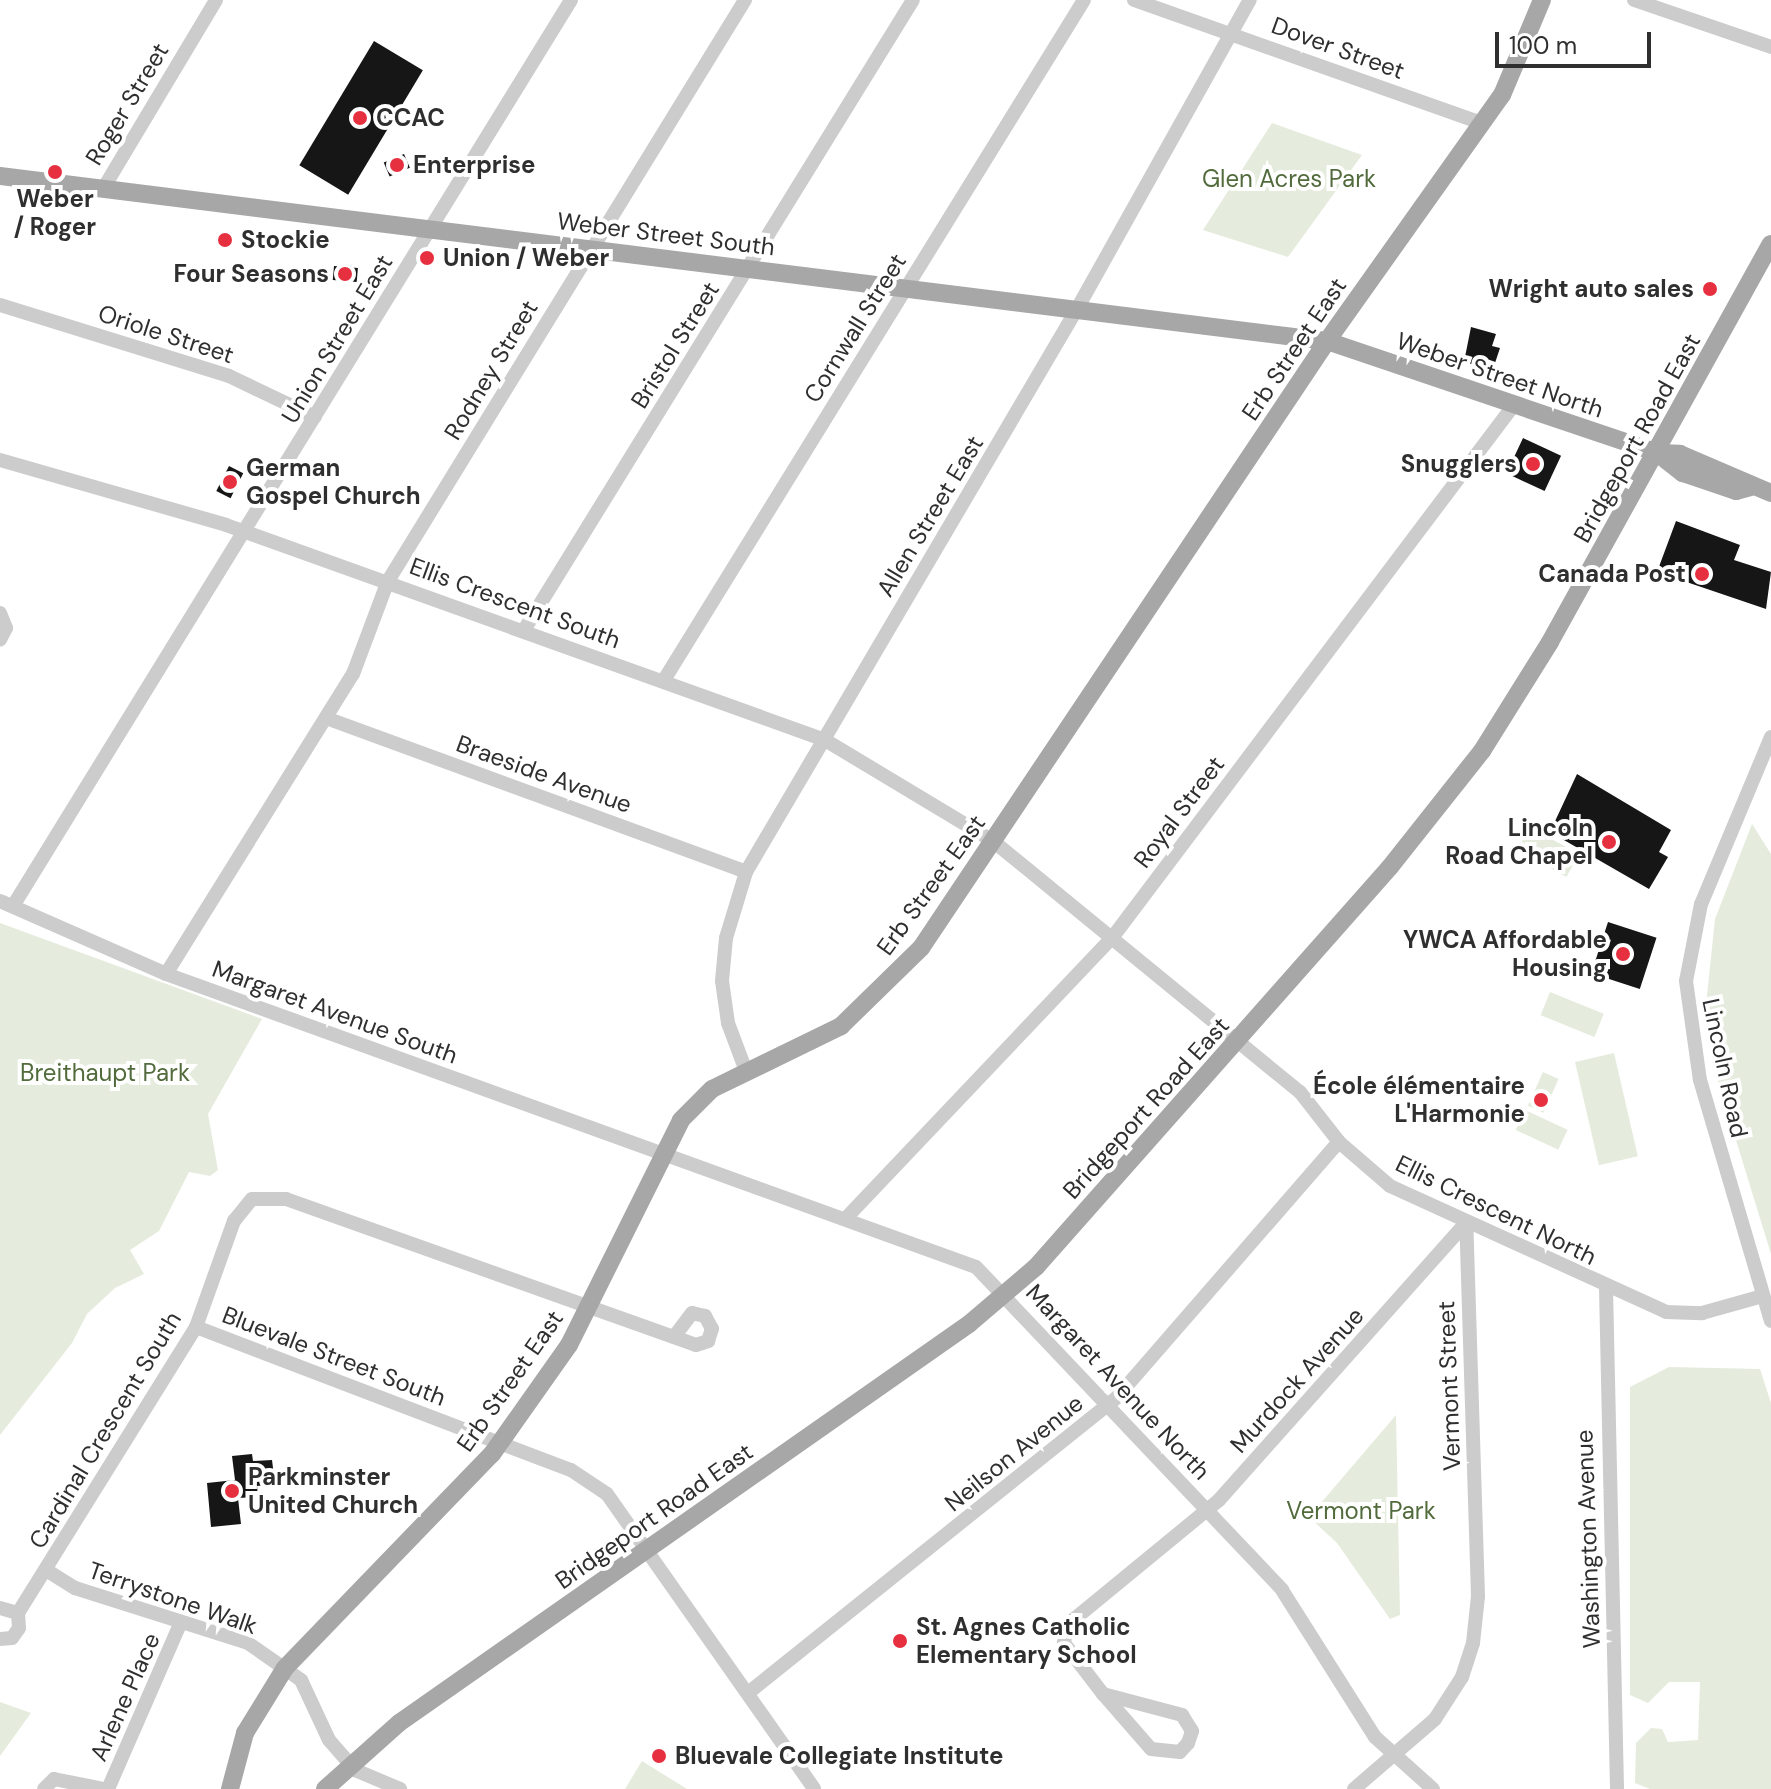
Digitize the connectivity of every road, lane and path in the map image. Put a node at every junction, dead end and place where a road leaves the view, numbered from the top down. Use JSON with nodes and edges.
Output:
{"nodes":[{"id":1,"x":216,"y":0,"type":"edge"},
{"id":2,"x":571,"y":0,"type":"edge"},
{"id":3,"x":745,"y":0,"type":"edge"},
{"id":4,"x":913,"y":0,"type":"edge"},
{"id":5,"x":1084,"y":0,"type":"edge"},
{"id":6,"x":1134,"y":0,"type":"edge"},
{"id":7,"x":1250,"y":0,"type":"edge"},
{"id":8,"x":1542,"y":0,"type":"edge"},
{"id":9,"x":1634,"y":0,"type":"edge"},
{"id":10,"x":1232,"y":34,"type":"junction"},
{"id":11,"x":1771,"y":47,"type":"edge"},
{"id":12,"x":1482,"y":123,"type":"junction"},
{"id":13,"x":1,"y":177,"type":"edge"},
{"id":14,"x":103,"y":189,"type":"junction"},
{"id":15,"x":429,"y":230,"type":"junction"},
{"id":16,"x":1771,"y":244,"type":"edge"},
{"id":17,"x":591,"y":249,"type":"junction"},
{"id":18,"x":749,"y":268,"type":"junction"},
{"id":19,"x":906,"y":286,"type":"junction"},
{"id":20,"x":0,"y":305,"type":"edge"},
{"id":21,"x":1077,"y":309,"type":"junction"},
{"id":22,"x":1327,"y":341,"type":"junction"},
{"id":23,"x":1513,"y":406,"type":"junction"},
{"id":24,"x":315,"y":417,"type":"junction"},
{"id":25,"x":1657,"y":453,"type":"junction"},
{"id":26,"x":0,"y":460,"type":"edge"},
{"id":27,"x":1771,"y":493,"type":"edge"},
{"id":28,"x":247,"y":532,"type":"junction"},
{"id":29,"x":388,"y":581,"type":"junction"},
{"id":30,"x":0,"y":613,"type":"edge"},
{"id":31,"x":524,"y":630,"type":"junction"},
{"id":32,"x":0,"y":640,"type":"edge"},
{"id":33,"x":664,"y":680,"type":"junction"},
{"id":34,"x":326,"y":718,"type":"junction"},
{"id":35,"x":1771,"y":737,"type":"edge"},
{"id":36,"x":825,"y":740,"type":"junction"},
{"id":37,"x":993,"y":841,"type":"junction"},
{"id":38,"x":746,"y":872,"type":"junction"},
{"id":39,"x":7,"y":904,"type":"edge"},
{"id":40,"x":1112,"y":938,"type":"junction"},
{"id":41,"x":166,"y":974,"type":"junction"},
{"id":42,"x":1238,"y":1043,"type":"junction"},
{"id":43,"x":746,"y":1071,"type":"junction"},
{"id":44,"x":1339,"y":1142,"type":"junction"},
{"id":45,"x":662,"y":1151,"type":"junction"},
{"id":46,"x":847,"y":1217,"type":"junction"},
{"id":47,"x":1466,"y":1223,"type":"junction"},
{"id":48,"x":1606,"y":1288,"type":"junction"},
{"id":49,"x":1006,"y":1294,"type":"junction"},
{"id":50,"x":1763,"y":1296,"type":"junction"},
{"id":51,"x":590,"y":1309,"type":"junction"},
{"id":52,"x":1771,"y":1321,"type":"edge"},
{"id":53,"x":196,"y":1327,"type":"junction"},
{"id":54,"x":674,"y":1337,"type":"dead end"},
{"id":55,"x":1110,"y":1404,"type":"junction"},
{"id":56,"x":501,"y":1443,"type":"junction"},
{"id":57,"x":1207,"y":1510,"type":"junction"},
{"id":58,"x":647,"y":1550,"type":"junction"},
{"id":59,"x":46,"y":1570,"type":"junction"},
{"id":60,"x":0,"y":1608,"type":"edge"},
{"id":61,"x":18,"y":1613,"type":"junction"},
{"id":62,"x":181,"y":1622,"type":"junction"},
{"id":63,"x":0,"y":1639,"type":"edge"},
{"id":64,"x":285,"y":1668,"type":"junction"},
{"id":65,"x":748,"y":1693,"type":"junction"},
{"id":66,"x":1103,"y":1694,"type":"junction"},
{"id":67,"x":1394,"y":1755,"type":"junction"},
{"id":68,"x":350,"y":1764,"type":"junction"},
{"id":69,"x":44,"y":1789,"type":"edge"},
{"id":70,"x":106,"y":1789,"type":"edge"},
{"id":71,"x":230,"y":1789,"type":"edge"},
{"id":72,"x":325,"y":1789,"type":"edge"},
{"id":73,"x":400,"y":1789,"type":"edge"},
{"id":74,"x":814,"y":1789,"type":"edge"},
{"id":75,"x":1354,"y":1789,"type":"edge"},
{"id":76,"x":1433,"y":1789,"type":"edge"},
{"id":77,"x":1617,"y":1789,"type":"edge"}],
"edges":[{"from":1,"to":14,"type":"street","name":"Roger Street"},
{"from":2,"to":15,"type":"street","name":"Union Street East"},
{"from":3,"to":17,"type":"street","name":"Rodney Street"},
{"from":4,"to":18,"type":"street","name":"Bristol Street"},
{"from":5,"to":19,"type":"street","name":"Cornwall Street"},
{"from":6,"to":10,"type":"street","name":"Dover Street"},
{"from":7,"to":10,"type":"street","name":"Allen Street East"},
{"from":8,"to":12,"type":"main road","name":"Erb Street East"},
{"from":9,"to":11,"type":"street"},
{"from":10,"to":12,"type":"street","name":"Dover Street"},
{"from":10,"to":21,"type":"street","name":"Allen Street East"},
{"from":12,"to":22,"type":"main road","name":"Erb Street East"},
{"from":13,"to":14,"type":"main road","name":"Weber Street South"},
{"from":14,"to":15,"type":"main road","name":"Weber Street South"},
{"from":15,"to":17,"type":"main road","name":"Weber Street South"},
{"from":15,"to":24,"type":"street","name":"Union Street East"},
{"from":16,"to":25,"type":"main road","name":"Bridgeport Road East"},
{"from":17,"to":18,"type":"main road","name":"Weber Street South"},
{"from":17,"to":29,"type":"street","name":"Rodney Street"},
{"from":18,"to":19,"type":"main road","name":"Weber Street South"},
{"from":18,"to":31,"type":"street","name":"Bristol Street"},
{"from":19,"to":21,"type":"main road","name":"Weber Street South"},
{"from":19,"to":33,"type":"street","name":"Cornwall Street"},
{"from":20,"to":24,"type":"street","name":"Oriole Street"},
{"from":21,"to":22,"type":"main road","name":"Weber Street South"},
{"from":21,"to":36,"type":"street","name":"Allen Street East"},
{"from":22,"to":23,"type":"main road","name":"Weber Street North"},
{"from":22,"to":37,"type":"main road","name":"Erb Street East"},
{"from":23,"to":25,"type":"main road","name":"Weber Street North"},
{"from":23,"to":40,"type":"street","name":"Royal Street"},
{"from":24,"to":28,"type":"street","name":"Union Street East"},
{"from":25,"to":27,"type":"main road","name":"Weber Street North"},
{"from":25,"to":42,"type":"main road","name":"Bridgeport Road East"},
{"from":26,"to":28,"type":"street","name":"Ellis Crescent South"},
{"from":28,"to":29,"type":"street","name":"Ellis Crescent South"},
{"from":28,"to":39,"type":"street","name":"Union Street East"},
{"from":29,"to":31,"type":"street","name":"Ellis Crescent South"},
{"from":29,"to":34,"type":"street","name":"Rodney Street"},
{"from":30,"to":32,"type":"street"},
{"from":31,"to":33,"type":"street","name":"Ellis Crescent South"},
{"from":33,"to":36,"type":"street","name":"Ellis Crescent South"},
{"from":34,"to":38,"type":"street","name":"Braeside Avenue"},
{"from":34,"to":41,"type":"street","name":"Rodney Street"},
{"from":35,"to":50,"type":"street","name":"Lincoln Road"},
{"from":36,"to":37,"type":"street","name":"Ellis Crescent South"},
{"from":36,"to":38,"type":"street","name":"Allen Street East"},
{"from":37,"to":40,"type":"street","name":"Ellis Crescent North"},
{"from":37,"to":43,"type":"main road","name":"Erb Street East"},
{"from":38,"to":43,"type":"street","name":"Allen Street East"},
{"from":39,"to":41,"type":"street","name":"Margaret Avenue South"},
{"from":40,"to":42,"type":"street","name":"Ellis Crescent North"},
{"from":40,"to":46,"type":"street","name":"Royal Street"},
{"from":41,"to":45,"type":"street","name":"Margaret Avenue South"},
{"from":42,"to":44,"type":"street","name":"Ellis Crescent North"},
{"from":42,"to":49,"type":"main road","name":"Bridgeport Road East"},
{"from":43,"to":45,"type":"main road","name":"Erb Street East"},
{"from":44,"to":47,"type":"street","name":"Ellis Crescent North"},
{"from":44,"to":55,"type":"street","name":"Neilson Avenue"},
{"from":45,"to":46,"type":"street","name":"Margaret Avenue North"},
{"from":45,"to":51,"type":"main road","name":"Erb Street East"},
{"from":46,"to":49,"type":"street","name":"Margaret Avenue North"},
{"from":47,"to":48,"type":"street","name":"Ellis Crescent North"},
{"from":47,"to":57,"type":"street","name":"Murdock Avenue"},
{"from":47,"to":67,"type":"street","name":"Vermont Street"},
{"from":48,"to":50,"type":"street","name":"Ellis Crescent North"},
{"from":48,"to":77,"type":"street","name":"Washington Avenue"},
{"from":49,"to":55,"type":"street","name":"Margaret Avenue North"},
{"from":49,"to":58,"type":"main road","name":"Bridgeport Road East"},
{"from":50,"to":52,"type":"street","name":"Lincoln Road"},
{"from":51,"to":53,"type":"street","name":"Cardinal Crescent South"},
{"from":51,"to":54,"type":"street"},
{"from":51,"to":56,"type":"main road","name":"Erb Street East"},
{"from":53,"to":56,"type":"street","name":"Bluevale Street South"},
{"from":53,"to":59,"type":"street","name":"Cardinal Crescent South"},
{"from":55,"to":57,"type":"street","name":"Margaret Avenue North"},
{"from":55,"to":65,"type":"street","name":"Neilson Avenue"},
{"from":56,"to":58,"type":"street","name":"Bluevale Street South"},
{"from":56,"to":64,"type":"main road","name":"Erb Street East"},
{"from":57,"to":66,"type":"street","name":"Murdock Avenue"},
{"from":57,"to":67,"type":"street","name":"Margaret Avenue North"},
{"from":58,"to":65,"type":"street","name":"Bluevale Street South"},
{"from":58,"to":68,"type":"main road","name":"Bridgeport Road East"},
{"from":59,"to":61,"type":"street","name":"Cardinal Crescent South"},
{"from":59,"to":62,"type":"street","name":"Terrystone Walk"},
{"from":60,"to":61,"type":"street"},
{"from":61,"to":63,"type":"street","name":"Cardinal Crescent South"},
{"from":62,"to":64,"type":"street","name":"Terrystone Walk"},
{"from":62,"to":70,"type":"street","name":"Arlene Place"},
{"from":64,"to":68,"type":"street","name":"Terrystone Walk"},
{"from":64,"to":71,"type":"main road","name":"Erb Street East"},
{"from":65,"to":74,"type":"street","name":"Bluevale Street South"},
{"from":66,"to":66,"type":"street","name":"Murdock Avenue"},
{"from":67,"to":75,"type":"street","name":"Vermont Street"},
{"from":67,"to":76,"type":"street","name":"Margaret Avenue North"},
{"from":68,"to":72,"type":"main road","name":"Bridgeport Road East"},
{"from":68,"to":73,"type":"street"},
{"from":69,"to":70,"type":"street","name":"Arlene Place"}]}
